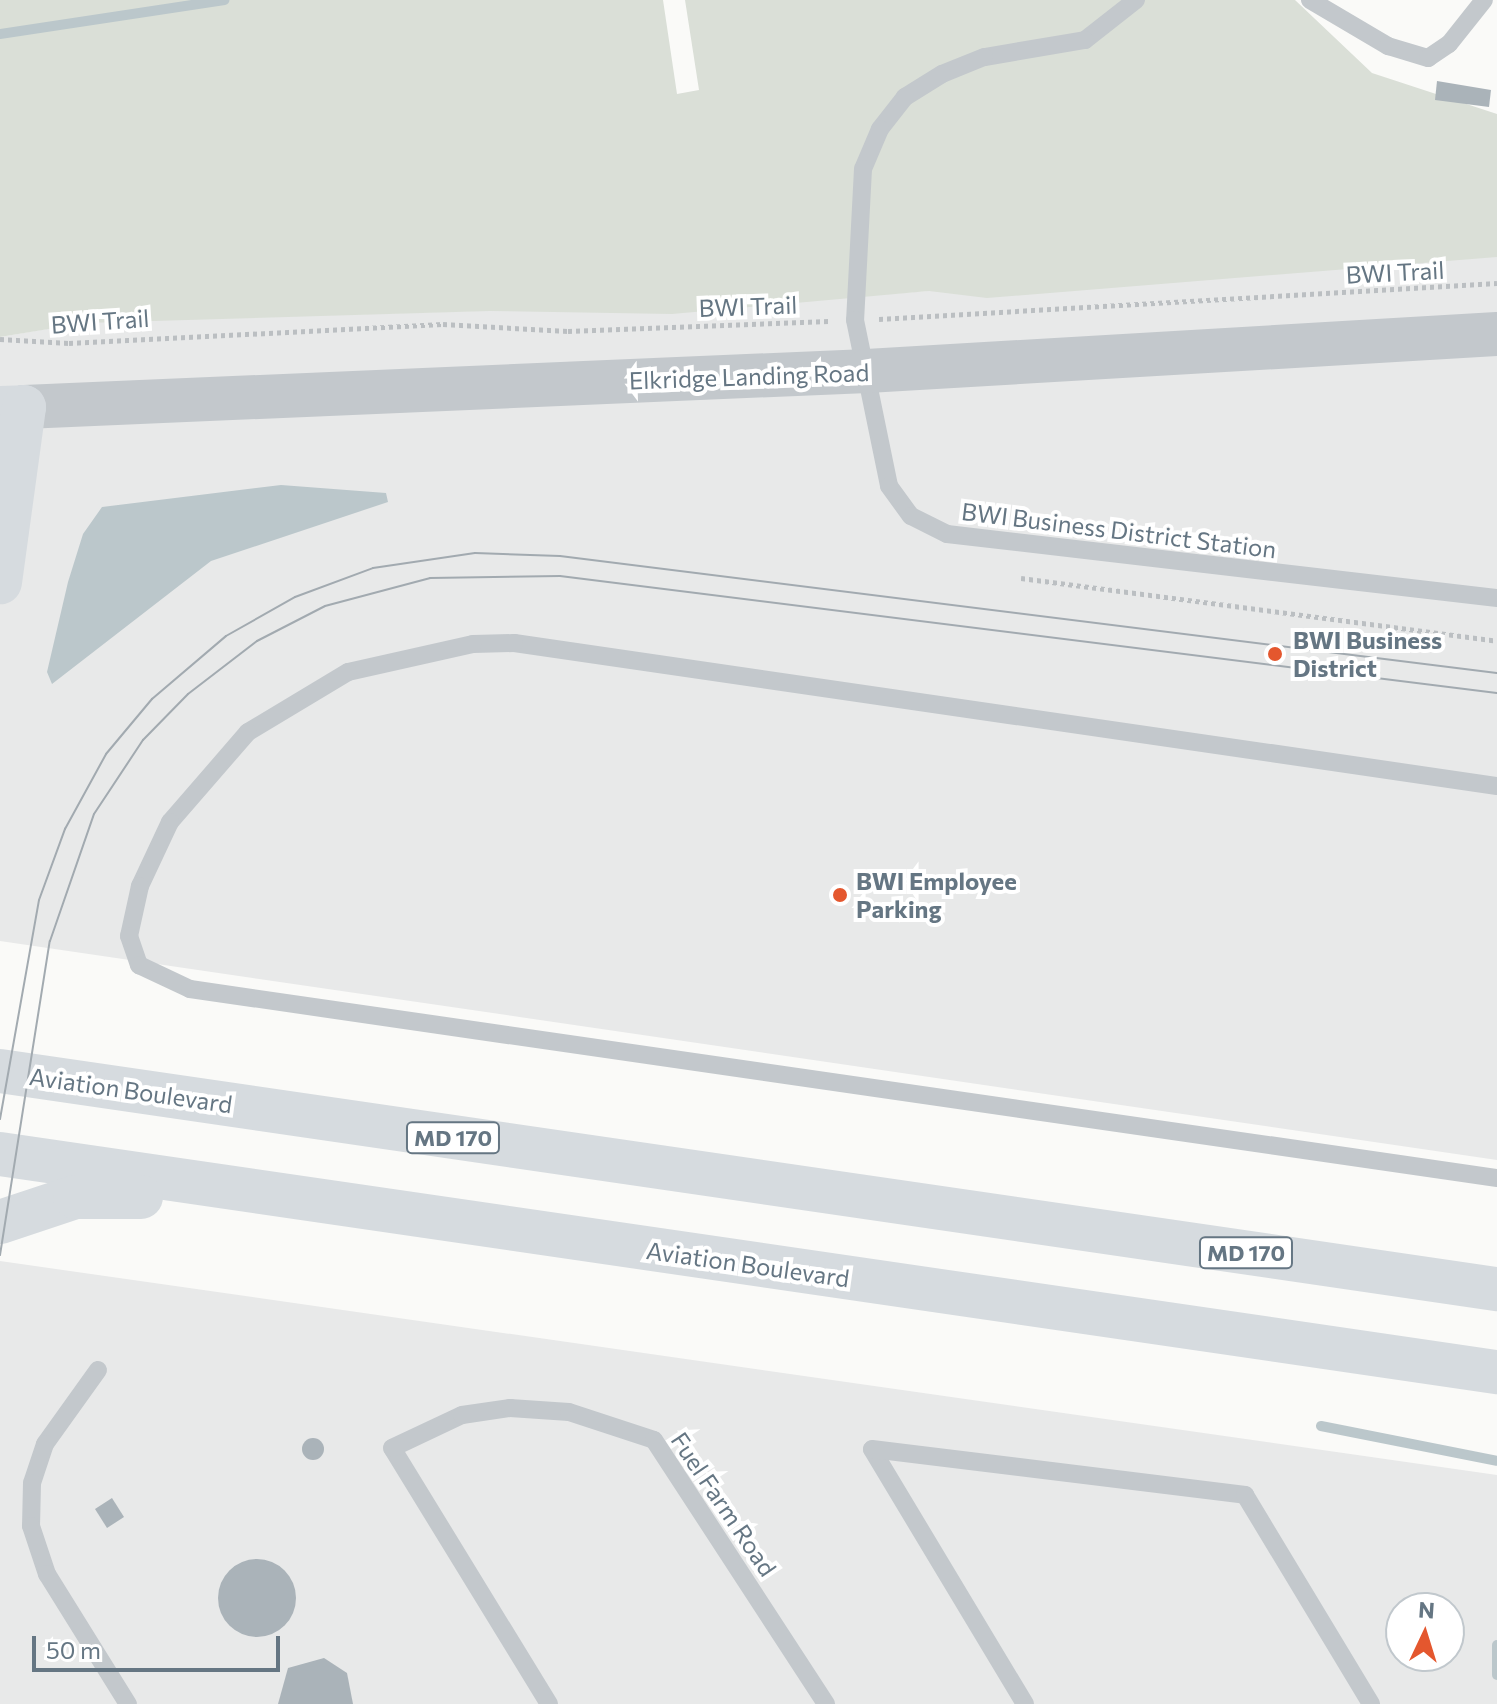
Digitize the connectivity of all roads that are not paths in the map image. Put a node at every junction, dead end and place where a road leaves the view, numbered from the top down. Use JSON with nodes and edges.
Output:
{"nodes":[{"id":1,"x":1136,"y":0,"type":"edge"},
{"id":2,"x":1310,"y":0,"type":"edge"},
{"id":3,"x":1484,"y":0,"type":"edge"},
{"id":4,"x":1497,"y":334,"type":"edge"},
{"id":5,"x":867,"y":371,"type":"junction"},
{"id":6,"x":12,"y":408,"type":"edge"},
{"id":7,"x":0,"y":582,"type":"edge"},
{"id":8,"x":1488,"y":597,"type":"edge"},
{"id":9,"x":1497,"y":786,"type":"edge"},
{"id":10,"x":0,"y":1071,"type":"edge"},
{"id":11,"x":0,"y":1154,"type":"edge"},
{"id":12,"x":1497,"y":1178,"type":"edge"},
{"id":13,"x":313,"y":1201,"type":"junction"},
{"id":14,"x":0,"y":1222,"type":"edge"},
{"id":15,"x":1497,"y":1289,"type":"edge"},
{"id":16,"x":98,"y":1370,"type":"dead end"},
{"id":17,"x":1497,"y":1372,"type":"edge"},
{"id":18,"x":128,"y":1704,"type":"edge"},
{"id":19,"x":549,"y":1704,"type":"edge"},
{"id":20,"x":826,"y":1704,"type":"edge"},
{"id":21,"x":1025,"y":1704,"type":"edge"},
{"id":22,"x":1371,"y":1704,"type":"edge"}],
"edges":[{"from":1,"to":5,"type":"lane","name":"BWI Business District Station"},
{"from":2,"to":3,"type":"lane"},
{"from":4,"to":5,"type":"street","name":"Elkridge Landing Road"},
{"from":5,"to":6,"type":"street","name":"Elkridge Landing Road"},
{"from":5,"to":8,"type":"lane","name":"BWI Business District Station"},
{"from":6,"to":7,"type":"main road"},
{"from":9,"to":12,"type":"lane"},
{"from":10,"to":15,"type":"main road","name":"Aviation Boulevard","number":"MD 170"},
{"from":11,"to":13,"type":"main road","name":"Aviation Boulevard"},
{"from":13,"to":14,"type":"main road"},
{"from":13,"to":17,"type":"main road","name":"Aviation Boulevard"},
{"from":16,"to":18,"type":"lane"},
{"from":19,"to":20,"type":"lane","name":"Fuel Farm Road"},
{"from":21,"to":22,"type":"lane"}]}
